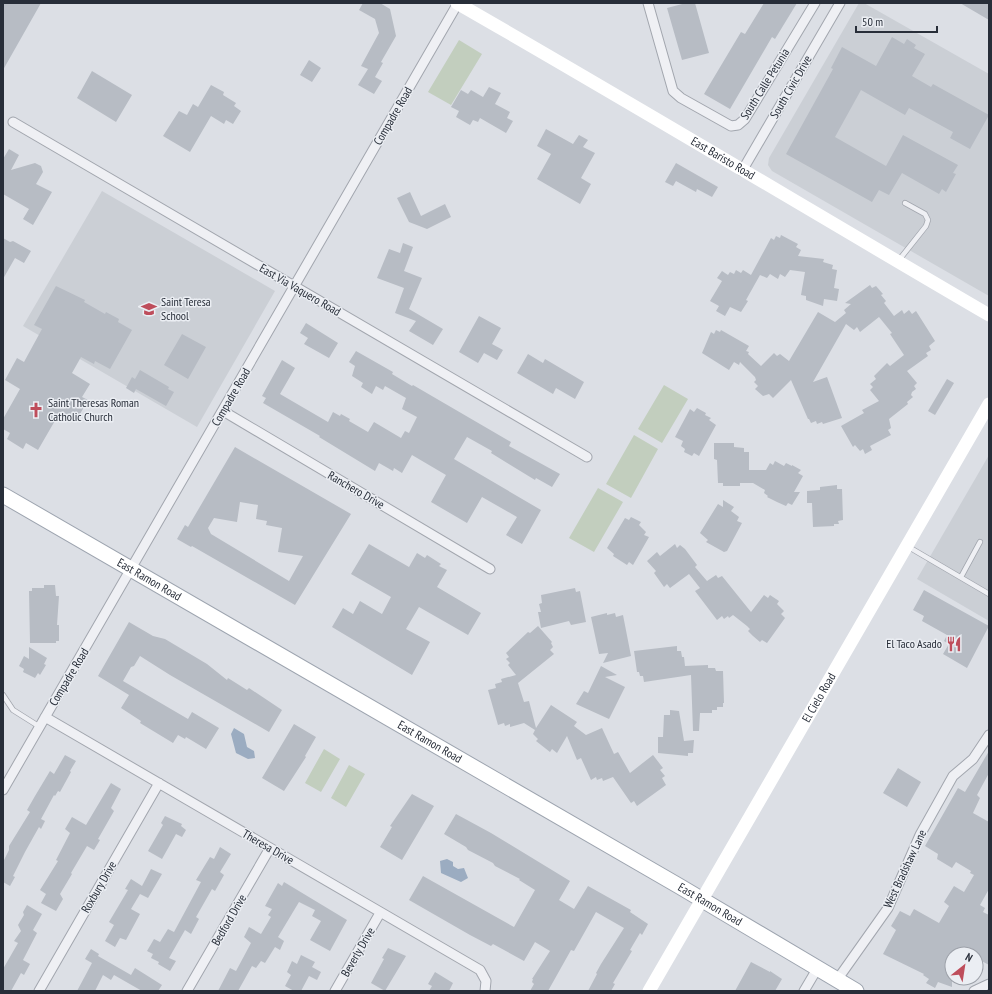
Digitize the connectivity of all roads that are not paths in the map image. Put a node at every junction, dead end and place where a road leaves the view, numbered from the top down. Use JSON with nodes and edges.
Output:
{"nodes":[{"id":1,"x":457,"y":3,"type":"edge"},
{"id":2,"x":648,"y":3,"type":"edge"},
{"id":3,"x":815,"y":3,"type":"edge"},
{"id":4,"x":840,"y":3,"type":"edge"},
{"id":5,"x":13,"y":122,"type":"dead end"},
{"id":6,"x":742,"y":171,"type":"junction"},
{"id":7,"x":905,"y":203,"type":"dead end"},
{"id":8,"x":898,"y":261,"type":"junction"},
{"id":9,"x":295,"y":287,"type":"junction"},
{"id":10,"x":989,"y":314,"type":"edge"},
{"id":11,"x":989,"y":404,"type":"edge"},
{"id":12,"x":223,"y":411,"type":"junction"},
{"id":13,"x":588,"y":457,"type":"dead end"},
{"id":14,"x":3,"y":495,"type":"edge"},
{"id":15,"x":980,"y":542,"type":"dead end"},
{"id":16,"x":906,"y":546,"type":"junction"},
{"id":17,"x":490,"y":568,"type":"dead end"},
{"id":18,"x":132,"y":570,"type":"junction"},
{"id":19,"x":961,"y":577,"type":"junction"},
{"id":20,"x":989,"y":594,"type":"edge"},
{"id":21,"x":3,"y":695,"type":"edge"},
{"id":22,"x":45,"y":717,"type":"junction"},
{"id":23,"x":40,"y":727,"type":"junction"},
{"id":24,"x":989,"y":735,"type":"edge"},
{"id":25,"x":159,"y":783,"type":"junction"},
{"id":26,"x":3,"y":790,"type":"edge"},
{"id":27,"x":270,"y":848,"type":"junction"},
{"id":28,"x":702,"y":900,"type":"junction"},
{"id":29,"x":380,"y":913,"type":"junction"},
{"id":30,"x":817,"y":968,"type":"junction"},
{"id":31,"x":837,"y":980,"type":"junction"},
{"id":32,"x":989,"y":984,"type":"edge"},
{"id":33,"x":39,"y":991,"type":"edge"},
{"id":34,"x":187,"y":991,"type":"edge"},
{"id":35,"x":335,"y":991,"type":"edge"},
{"id":36,"x":485,"y":991,"type":"edge"},
{"id":37,"x":649,"y":991,"type":"edge"},
{"id":38,"x":804,"y":991,"type":"edge"},
{"id":39,"x":856,"y":991,"type":"edge"},
{"id":40,"x":974,"y":991,"type":"edge"}],
"edges":[{"from":1,"to":6,"type":"street","name":"East Baristo Road"},
{"from":1,"to":9,"type":"street","name":"Compadre Road"},
{"from":2,"to":3,"type":"street","name":"South Calle Petunia"},
{"from":4,"to":6,"type":"street","name":"South Civic Drive"},
{"from":5,"to":9,"type":"street","name":"East Via Vaquero Road"},
{"from":6,"to":8,"type":"street","name":"East Baristo Road"},
{"from":7,"to":8,"type":"lane"},
{"from":8,"to":10,"type":"street","name":"East Baristo Road"},
{"from":9,"to":12,"type":"street","name":"Compadre Road"},
{"from":9,"to":13,"type":"street","name":"East Via Vaquero Road"},
{"from":11,"to":16,"type":"street","name":"El Cielo Road"},
{"from":12,"to":17,"type":"street","name":"Ranchero Drive"},
{"from":12,"to":18,"type":"street","name":"Compadre Road"},
{"from":14,"to":18,"type":"main road","name":"East Ramon Road"},
{"from":15,"to":19,"type":"lane"},
{"from":16,"to":19,"type":"lane"},
{"from":16,"to":28,"type":"street","name":"El Cielo Road"},
{"from":18,"to":22,"type":"street","name":"Compadre Road"},
{"from":18,"to":28,"type":"main road","name":"East Ramon Road"},
{"from":19,"to":20,"type":"lane"},
{"from":21,"to":23,"type":"lane"},
{"from":22,"to":23,"type":"street","name":"Compadre Road"},
{"from":22,"to":25,"type":"street","name":"Theresa Drive"},
{"from":23,"to":26,"type":"street","name":"Compadre Road"},
{"from":24,"to":31,"type":"street","name":"West Bradshaw Lane"},
{"from":25,"to":27,"type":"street","name":"Theresa Drive"},
{"from":25,"to":33,"type":"street","name":"Roxbury Drive"},
{"from":27,"to":29,"type":"street","name":"Theresa Drive"},
{"from":27,"to":34,"type":"street","name":"Bedford Drive"},
{"from":28,"to":30,"type":"main road","name":"East Ramon Road"},
{"from":28,"to":37,"type":"street","name":"El Cielo Road"},
{"from":29,"to":35,"type":"street","name":"Beverly Drive"},
{"from":29,"to":36,"type":"street","name":"Theresa Drive"},
{"from":30,"to":31,"type":"main road","name":"East Ramon Road"},
{"from":30,"to":38,"type":"street"},
{"from":31,"to":39,"type":"main road","name":"East Ramon Road"},
{"from":32,"to":40,"type":"street"}]}
